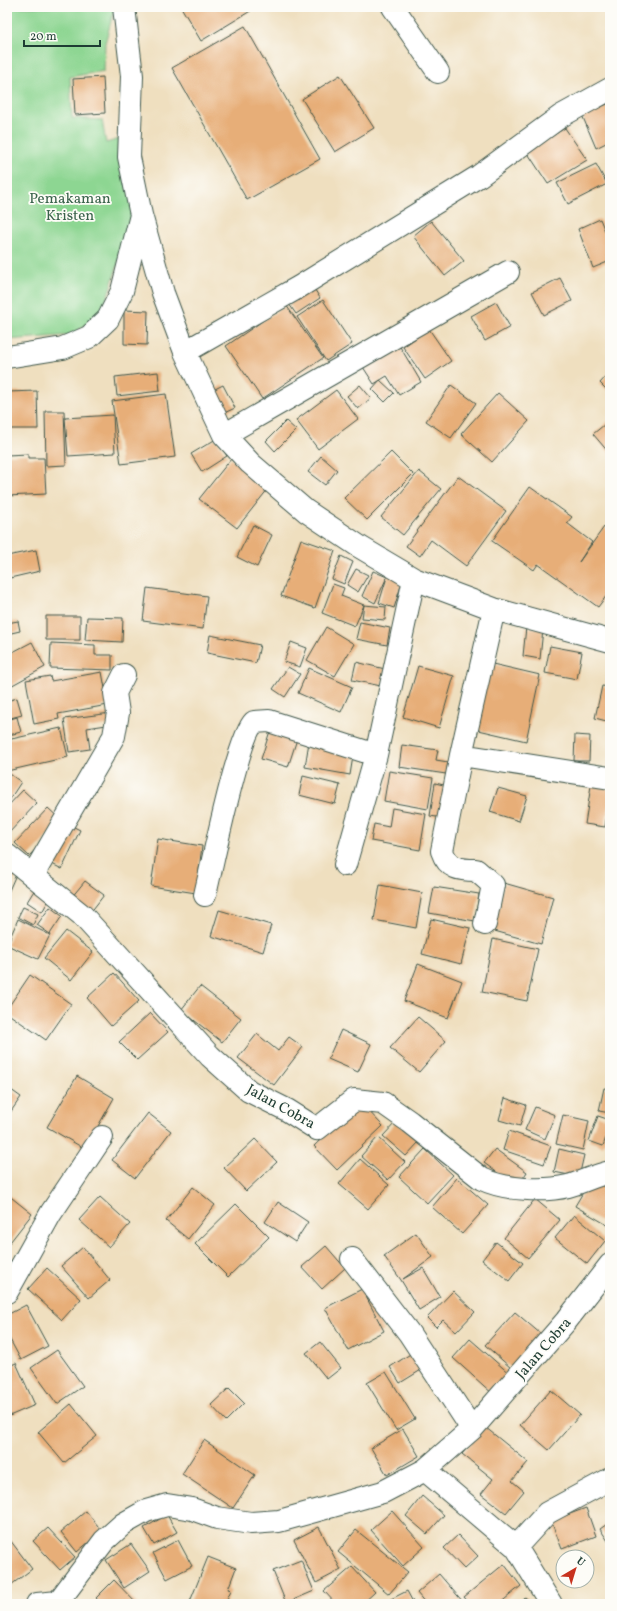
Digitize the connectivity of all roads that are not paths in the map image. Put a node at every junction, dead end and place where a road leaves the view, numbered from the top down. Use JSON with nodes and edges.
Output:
{"nodes":[{"id":1,"x":124,"y":7,"type":"edge"},
{"id":2,"x":393,"y":7,"type":"edge"},
{"id":3,"x":438,"y":72,"type":"dead end"},
{"id":4,"x":610,"y":89,"type":"edge"},
{"id":5,"x":141,"y":215,"type":"junction"},
{"id":6,"x":508,"y":272,"type":"dead end"},
{"id":7,"x":185,"y":352,"type":"junction"},
{"id":8,"x":7,"y":357,"type":"edge"},
{"id":9,"x":224,"y":435,"type":"junction"},
{"id":10,"x":414,"y":579,"type":"junction"},
{"id":11,"x":494,"y":609,"type":"junction"},
{"id":12,"x":610,"y":641,"type":"edge"},
{"id":13,"x":124,"y":675,"type":"dead end"},
{"id":14,"x":376,"y":755,"type":"junction"},
{"id":15,"x":461,"y":755,"type":"junction"},
{"id":16,"x":610,"y":778,"type":"edge"},
{"id":17,"x":7,"y":855,"type":"edge"},
{"id":18,"x":345,"y":865,"type":"dead end"},
{"id":19,"x":33,"y":875,"type":"junction"},
{"id":20,"x":205,"y":895,"type":"dead end"},
{"id":21,"x":485,"y":924,"type":"dead end"},
{"id":22,"x":102,"y":1137,"type":"dead end"},
{"id":23,"x":610,"y":1172,"type":"edge"},
{"id":24,"x":352,"y":1259,"type":"dead end"},
{"id":25,"x":610,"y":1265,"type":"edge"},
{"id":26,"x":7,"y":1292,"type":"edge"},
{"id":27,"x":472,"y":1428,"type":"junction"},
{"id":28,"x":425,"y":1470,"type":"junction"},
{"id":29,"x":610,"y":1479,"type":"edge"},
{"id":30,"x":516,"y":1548,"type":"junction"},
{"id":31,"x":53,"y":1603,"type":"edge"},
{"id":32,"x":551,"y":1604,"type":"edge"}],
"edges":[{"from":1,"to":5,"type":"street"},
{"from":2,"to":3,"type":"street"},
{"from":4,"to":7,"type":"street"},
{"from":5,"to":7,"type":"street"},
{"from":5,"to":8,"type":"street"},
{"from":6,"to":9,"type":"street"},
{"from":7,"to":9,"type":"street"},
{"from":9,"to":10,"type":"street"},
{"from":10,"to":11,"type":"street"},
{"from":10,"to":14,"type":"street"},
{"from":11,"to":12,"type":"street"},
{"from":11,"to":15,"type":"street"},
{"from":13,"to":19,"type":"street"},
{"from":14,"to":18,"type":"street"},
{"from":14,"to":20,"type":"street"},
{"from":15,"to":16,"type":"street"},
{"from":15,"to":21,"type":"street"},
{"from":17,"to":19,"type":"street","name":"Jalan Cobra"},
{"from":19,"to":23,"type":"street","name":"Jalan Cobra"},
{"from":22,"to":26,"type":"street"},
{"from":24,"to":27,"type":"street"},
{"from":25,"to":27,"type":"street","name":"Jalan Cobra"},
{"from":27,"to":28,"type":"street","name":"Jalan Cobra"},
{"from":28,"to":30,"type":"street"},
{"from":28,"to":31,"type":"street","name":"Jalan Cobra"},
{"from":29,"to":30,"type":"street"},
{"from":30,"to":32,"type":"street"}]}
